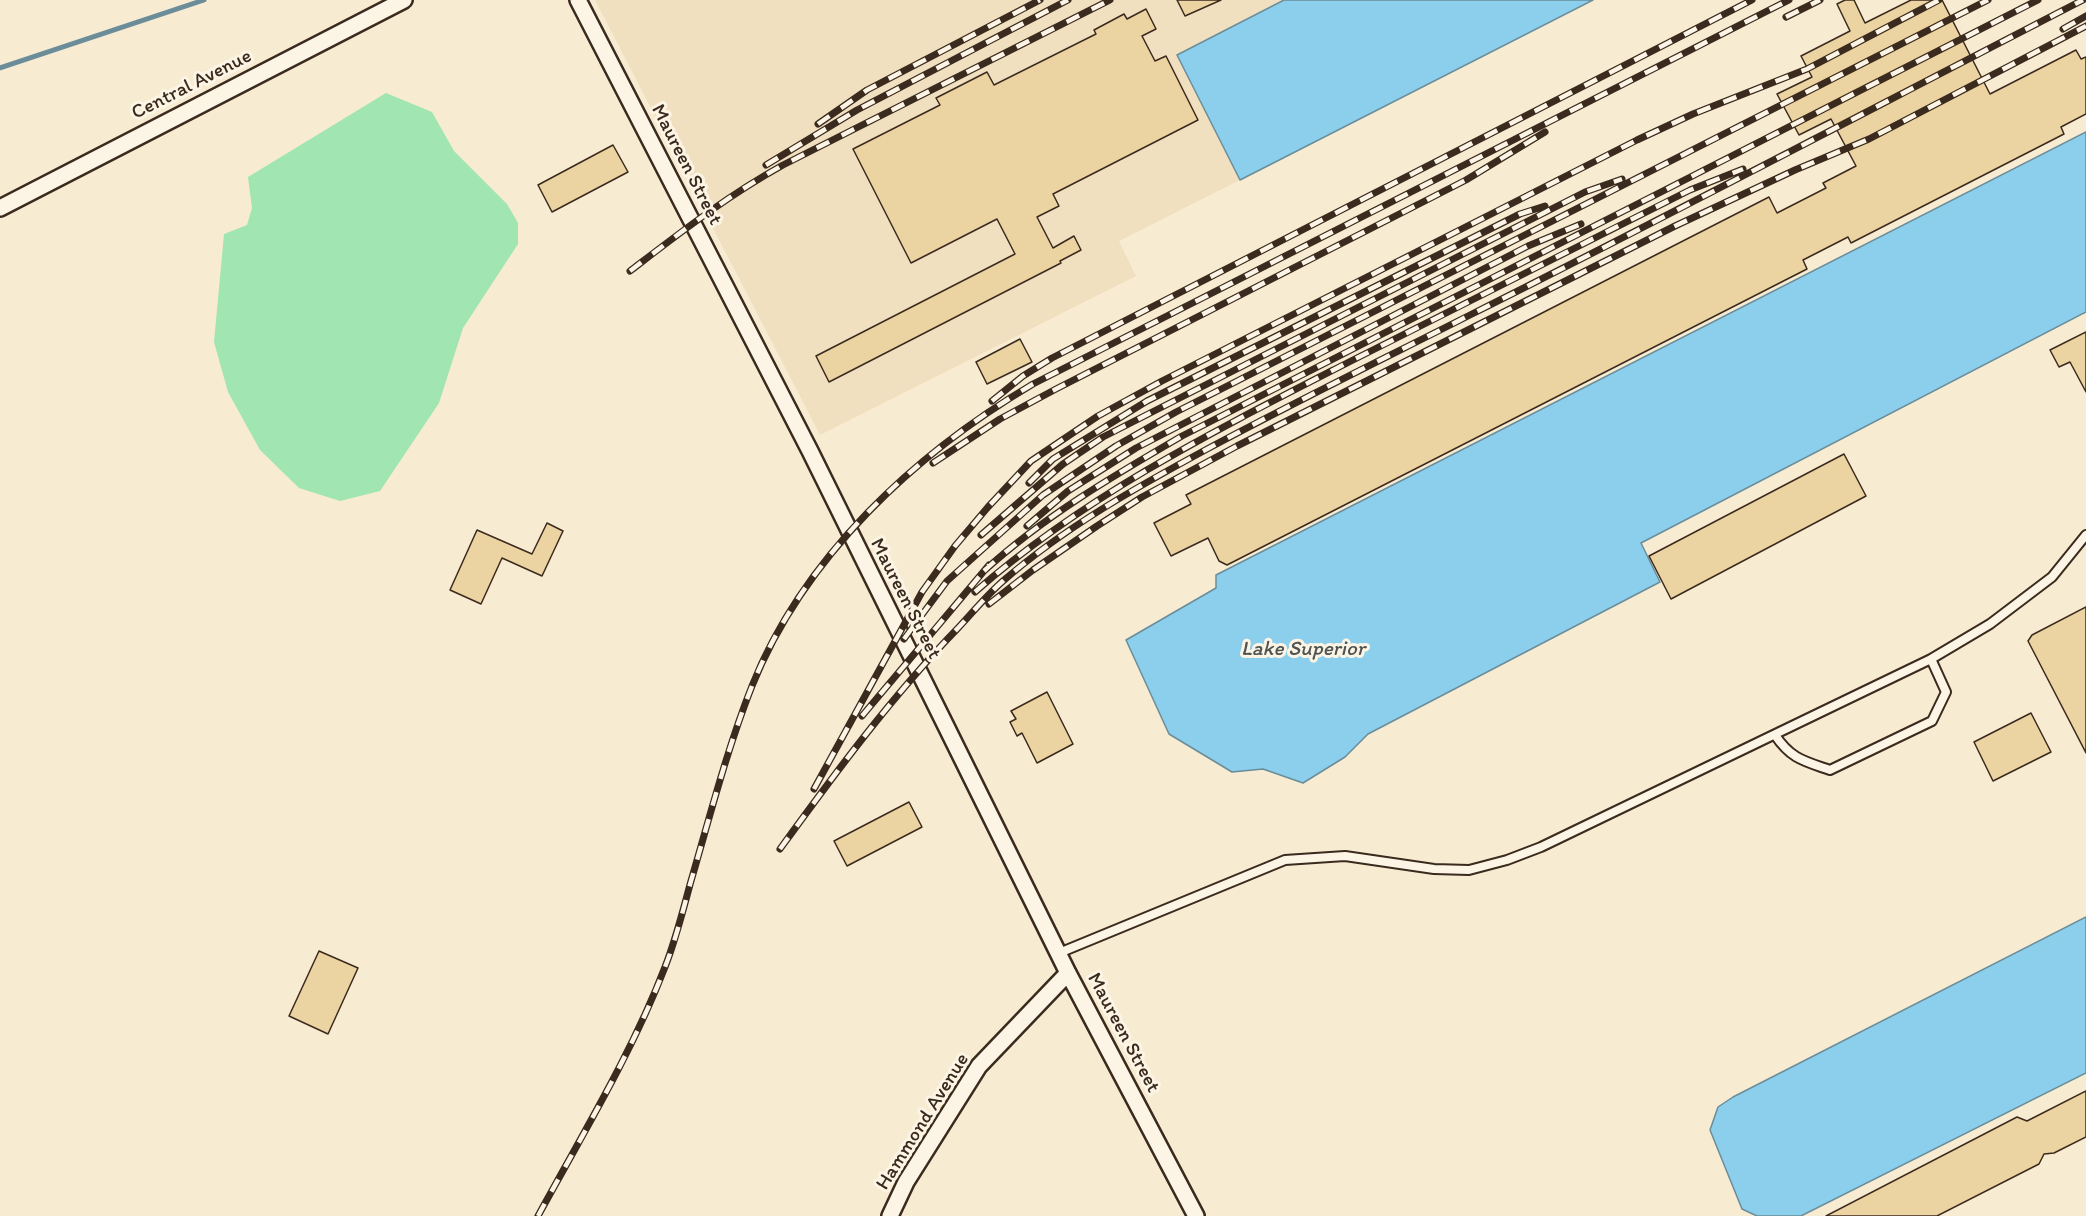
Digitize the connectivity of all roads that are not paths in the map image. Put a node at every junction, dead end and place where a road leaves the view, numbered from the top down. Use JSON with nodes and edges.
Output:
{"nodes":[{"id":1,"x":404,"y":0,"type":"edge"},
{"id":2,"x":578,"y":0,"type":"edge"},
{"id":3,"x":0,"y":208,"type":"edge"},
{"id":4,"x":2086,"y":535,"type":"edge"},
{"id":5,"x":1931,"y":659,"type":"junction"},
{"id":6,"x":1775,"y":735,"type":"junction"},
{"id":7,"x":1059,"y":953,"type":"junction"},
{"id":8,"x":1068,"y":973,"type":"junction"},
{"id":9,"x":890,"y":1216,"type":"edge"},
{"id":10,"x":1196,"y":1216,"type":"edge"}],
"edges":[{"from":1,"to":3,"type":"street","name":"Central Avenue"},
{"from":2,"to":7,"type":"street","name":"Maureen Street"},
{"from":4,"to":5,"type":"lane"},
{"from":5,"to":6,"type":"lane"},
{"from":5,"to":6,"type":"lane"},
{"from":6,"to":7,"type":"lane"},
{"from":7,"to":8,"type":"street","name":"Maureen Street"},
{"from":8,"to":9,"type":"street","name":"Hammond Avenue"},
{"from":8,"to":10,"type":"street","name":"Maureen Street"}]}
